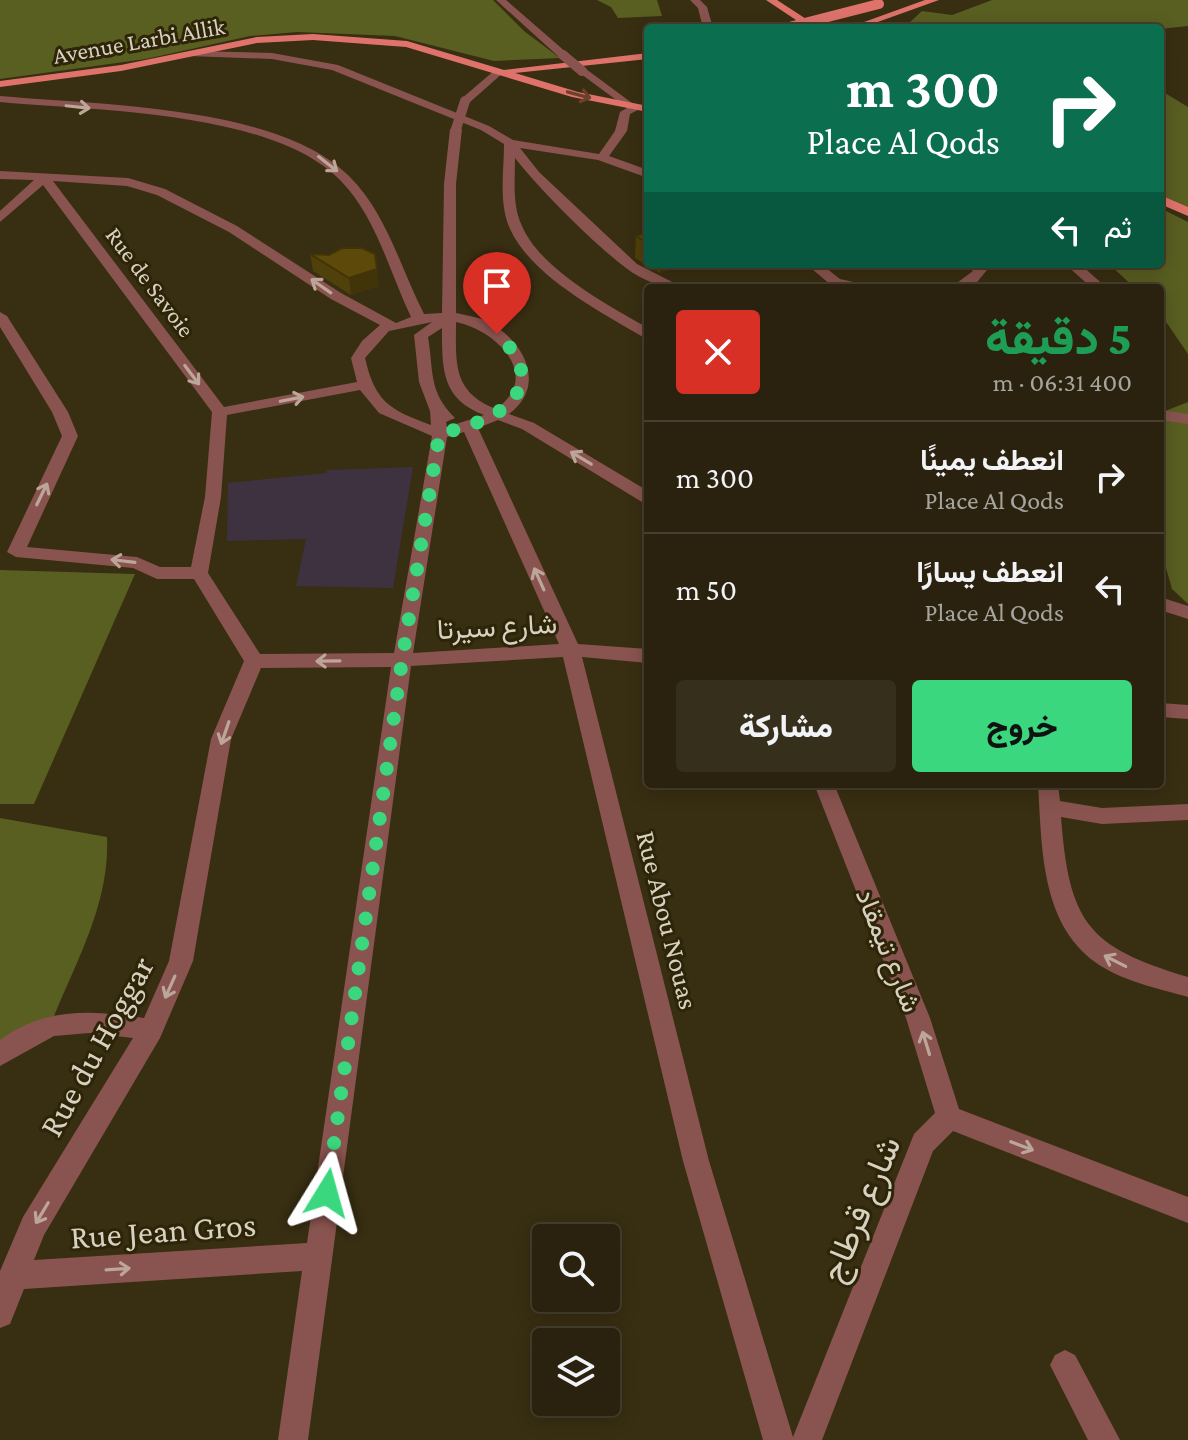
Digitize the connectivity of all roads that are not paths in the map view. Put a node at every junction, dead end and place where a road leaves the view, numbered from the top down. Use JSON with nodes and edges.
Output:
{"nodes":[{"id":1,"x":501,"y":0,"type":"edge"},
{"id":2,"x":695,"y":0,"type":"edge"},
{"id":3,"x":771,"y":0,"type":"edge"},
{"id":4,"x":901,"y":0,"type":"edge"},
{"id":5,"x":934,"y":0,"type":"edge"},
{"id":6,"x":903,"y":17,"type":"junction"},
{"id":7,"x":707,"y":24,"type":"edge"},
{"id":8,"x":801,"y":24,"type":"edge"},
{"id":9,"x":809,"y":24,"type":"edge"},
{"id":10,"x":868,"y":24,"type":"edge"},
{"id":11,"x":193,"y":54,"type":"junction"},
{"id":12,"x":644,"y":56,"type":"edge"},
{"id":13,"x":473,"y":63,"type":"junction"},
{"id":14,"x":552,"y":66,"type":"junction"},
{"id":15,"x":499,"y":72,"type":"junction"},
{"id":16,"x":511,"y":75,"type":"junction"},
{"id":17,"x":535,"y":83,"type":"junction"},
{"id":18,"x":0,"y":84,"type":"edge"},
{"id":19,"x":480,"y":87,"type":"junction"},
{"id":20,"x":0,"y":99,"type":"edge"},
{"id":21,"x":642,"y":109,"type":"edge"},
{"id":22,"x":510,"y":143,"type":"junction"},
{"id":23,"x":603,"y":156,"type":"junction"},
{"id":24,"x":644,"y":172,"type":"edge"},
{"id":25,"x":0,"y":175,"type":"edge"},
{"id":26,"x":44,"y":178,"type":"junction"},
{"id":27,"x":1164,"y":201,"type":"edge"},
{"id":28,"x":1188,"y":212,"type":"edge"},
{"id":29,"x":0,"y":218,"type":"edge"},
{"id":30,"x":818,"y":268,"type":"edge"},
{"id":31,"x":976,"y":268,"type":"edge"},
{"id":32,"x":1078,"y":268,"type":"edge"},
{"id":33,"x":668,"y":284,"type":"edge"},
{"id":34,"x":848,"y":284,"type":"edge"},
{"id":35,"x":970,"y":284,"type":"edge"},
{"id":36,"x":1097,"y":284,"type":"edge"},
{"id":37,"x":0,"y":316,"type":"edge"},
{"id":38,"x":389,"y":324,"type":"junction"},
{"id":39,"x":451,"y":326,"type":"junction"},
{"id":40,"x":423,"y":328,"type":"junction"},
{"id":41,"x":644,"y":331,"type":"edge"},
{"id":42,"x":363,"y":385,"type":"junction"},
{"id":43,"x":435,"y":411,"type":"junction"},
{"id":44,"x":467,"y":411,"type":"junction"},
{"id":45,"x":220,"y":412,"type":"junction"},
{"id":46,"x":495,"y":414,"type":"junction"},
{"id":47,"x":1164,"y":416,"type":"edge"},
{"id":48,"x":1188,"y":419,"type":"edge"},
{"id":49,"x":440,"y":434,"type":"junction"},
{"id":50,"x":644,"y":496,"type":"edge"},
{"id":51,"x":199,"y":573,"type":"junction"},
{"id":52,"x":1164,"y":604,"type":"edge"},
{"id":53,"x":1188,"y":613,"type":"edge"},
{"id":54,"x":571,"y":650,"type":"junction"},
{"id":55,"x":644,"y":656,"type":"edge"},
{"id":56,"x":402,"y":660,"type":"junction"},
{"id":57,"x":254,"y":661,"type":"junction"},
{"id":58,"x":1164,"y":710,"type":"edge"},
{"id":59,"x":1188,"y":712,"type":"edge"},
{"id":60,"x":826,"y":788,"type":"edge"},
{"id":61,"x":1049,"y":796,"type":"edge"},
{"id":62,"x":1188,"y":812,"type":"edge"},
{"id":63,"x":1188,"y":987,"type":"edge"},
{"id":64,"x":151,"y":1030,"type":"junction"},
{"id":65,"x":0,"y":1055,"type":"edge"},
{"id":66,"x":949,"y":1117,"type":"junction"},
{"id":67,"x":1188,"y":1210,"type":"edge"},
{"id":68,"x":319,"y":1256,"type":"junction"},
{"id":69,"x":12,"y":1276,"type":"junction"},
{"id":70,"x":0,"y":1314,"type":"edge"},
{"id":71,"x":1065,"y":1365,"type":"dead end"},
{"id":72,"x":293,"y":1440,"type":"edge"},
{"id":73,"x":778,"y":1440,"type":"edge"},
{"id":74,"x":807,"y":1440,"type":"edge"},
{"id":75,"x":1105,"y":1440,"type":"edge"}],
"edges":[{"from":1,"to":21,"type":"street","bridge":true},
{"from":2,"to":7,"type":"street"},
{"from":3,"to":9,"type":"main road"},
{"from":4,"to":6,"type":"main road"},
{"from":5,"to":6,"type":"main road"},
{"from":6,"to":8,"type":"main road","bridge":true},
{"from":6,"to":10,"type":"main road"},
{"from":11,"to":13,"type":"main road","name":"Avenue Larbi Allik"},
{"from":11,"to":18,"type":"main road","name":"Avenue Larbi Allik"},
{"from":11,"to":22,"type":"street"},
{"from":12,"to":14,"type":"main road"},
{"from":13,"to":14,"type":"main road"},
{"from":13,"to":15,"type":"main road"},
{"from":14,"to":15,"type":"main road"},
{"from":14,"to":17,"type":"main road"},
{"from":15,"to":16,"type":"main road"},
{"from":15,"to":19,"type":"street"},
{"from":16,"to":17,"type":"main road"},
{"from":16,"to":19,"type":"street"},
{"from":17,"to":21,"type":"main road","one_way":true},
{"from":19,"to":39,"type":"street","bridge":true},
{"from":20,"to":40,"type":"street","one_way":true},
{"from":21,"to":23,"type":"street"},
{"from":22,"to":23,"type":"street"},
{"from":22,"to":33,"type":"street"},
{"from":22,"to":41,"type":"street"},
{"from":23,"to":24,"type":"street"},
{"from":25,"to":26,"type":"street"},
{"from":26,"to":29,"type":"street"},
{"from":38,"to":26,"type":"street","one_way":true},
{"from":26,"to":45,"type":"street","name":"Rue de Savoie","one_way":true},
{"from":27,"to":28,"type":"main road"},
{"from":30,"to":34,"type":"street"},
{"from":31,"to":35,"type":"street"},
{"from":32,"to":36,"type":"street"},
{"from":51,"to":37,"type":"street","one_way":true},
{"from":38,"to":40,"type":"street"},
{"from":38,"to":42,"type":"street"},
{"from":39,"to":40,"type":"street"},
{"from":39,"to":40,"type":"street"},
{"from":39,"to":44,"type":"street"},
{"from":39,"to":46,"type":"street"},
{"from":40,"to":43,"type":"street"},
{"from":45,"to":42,"type":"street","one_way":true},
{"from":42,"to":49,"type":"street"},
{"from":43,"to":44,"type":"street"},
{"from":43,"to":49,"type":"street"},
{"from":44,"to":46,"type":"street"},
{"from":44,"to":49,"type":"street"},
{"from":54,"to":44,"type":"street","name":"Rue Abou Nouas","one_way":true},
{"from":45,"to":51,"type":"street"},
{"from":50,"to":46,"type":"street","one_way":true},
{"from":47,"to":48,"type":"street"},
{"from":49,"to":56,"type":"street"},
{"from":51,"to":57,"type":"street"},
{"from":52,"to":53,"type":"street"},
{"from":54,"to":55,"type":"street","name":"شارع سيرتا"},
{"from":54,"to":56,"type":"street","name":"شارع سيرتا"},
{"from":54,"to":73,"type":"street","name":"Rue Abou Nouas"},
{"from":56,"to":57,"type":"street","name":"شارع سيرتا","one_way":true},
{"from":56,"to":68,"type":"street"},
{"from":57,"to":64,"type":"street","name":"Rue du Hoggar","one_way":true},
{"from":58,"to":59,"type":"street"},
{"from":66,"to":60,"type":"street","name":"شارع تيمقاد","one_way":true},
{"from":61,"to":62,"type":"street"},
{"from":63,"to":61,"type":"street","one_way":true},
{"from":64,"to":65,"type":"street"},
{"from":64,"to":69,"type":"street","name":"Rue du Hoggar","one_way":true},
{"from":66,"to":67,"type":"street","one_way":true},
{"from":66,"to":74,"type":"street","name":"شارع قرطاج"},
{"from":69,"to":68,"type":"street","name":"Rue Jean Gros","one_way":true},
{"from":68,"to":72,"type":"street"},
{"from":69,"to":70,"type":"street","name":"Rue du Hoggar"},
{"from":71,"to":75,"type":"street"}]}
